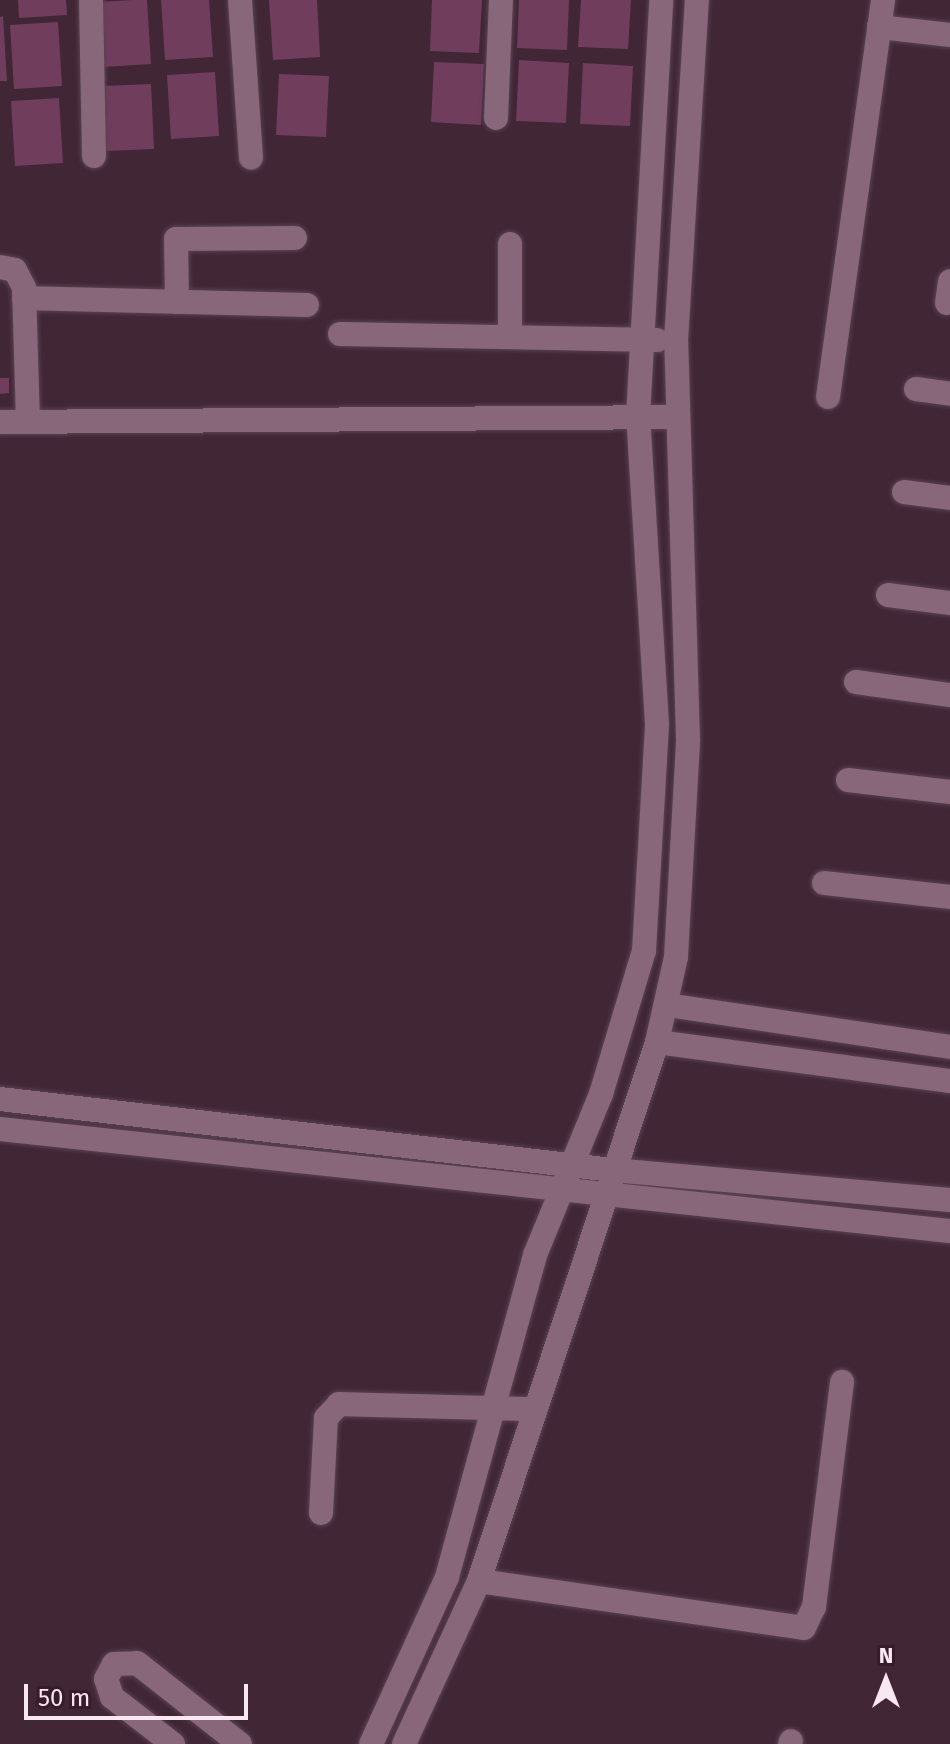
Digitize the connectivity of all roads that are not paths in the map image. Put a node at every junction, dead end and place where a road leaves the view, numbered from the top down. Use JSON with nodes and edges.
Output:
{"nodes":[{"id":1,"x":91,"y":0,"type":"edge"},
{"id":2,"x":240,"y":0,"type":"edge"},
{"id":3,"x":501,"y":0,"type":"edge"},
{"id":4,"x":661,"y":0,"type":"edge"},
{"id":5,"x":697,"y":0,"type":"edge"},
{"id":6,"x":883,"y":0,"type":"edge"},
{"id":7,"x":879,"y":27,"type":"junction"},
{"id":8,"x":950,"y":35,"type":"edge"},
{"id":9,"x":496,"y":118,"type":"dead end"},
{"id":10,"x":94,"y":156,"type":"dead end"},
{"id":11,"x":251,"y":158,"type":"dead end"},
{"id":12,"x":295,"y":238,"type":"dead end"},
{"id":13,"x":510,"y":244,"type":"dead end"},
{"id":14,"x":0,"y":267,"type":"edge"},
{"id":15,"x":24,"y":298,"type":"junction"},
{"id":16,"x":177,"y":302,"type":"junction"},
{"id":17,"x":307,"y":305,"type":"dead end"},
{"id":18,"x":340,"y":334,"type":"dead end"},
{"id":19,"x":510,"y":337,"type":"junction"},
{"id":20,"x":641,"y":339,"type":"junction"},
{"id":21,"x":676,"y":341,"type":"junction"},
{"id":22,"x":916,"y":389,"type":"dead end"},
{"id":23,"x":950,"y":394,"type":"edge"},
{"id":24,"x":828,"y":397,"type":"dead end"},
{"id":25,"x":638,"y":417,"type":"junction"},
{"id":26,"x":676,"y":417,"type":"junction"},
{"id":27,"x":0,"y":422,"type":"edge"},
{"id":28,"x":28,"y":422,"type":"junction"},
{"id":29,"x":904,"y":492,"type":"dead end"},
{"id":30,"x":950,"y":498,"type":"edge"},
{"id":31,"x":888,"y":595,"type":"dead end"},
{"id":32,"x":950,"y":603,"type":"edge"},
{"id":33,"x":856,"y":682,"type":"dead end"},
{"id":34,"x":950,"y":695,"type":"edge"},
{"id":35,"x":848,"y":780,"type":"dead end"},
{"id":36,"x":950,"y":792,"type":"edge"},
{"id":37,"x":824,"y":883,"type":"dead end"},
{"id":38,"x":950,"y":897,"type":"edge"},
{"id":39,"x":667,"y":1005,"type":"junction"},
{"id":40,"x":657,"y":1042,"type":"junction"},
{"id":41,"x":950,"y":1047,"type":"edge"},
{"id":42,"x":950,"y":1081,"type":"edge"},
{"id":43,"x":0,"y":1099,"type":"edge"},
{"id":44,"x":0,"y":1129,"type":"edge"},
{"id":45,"x":569,"y":1164,"type":"junction"},
{"id":46,"x":613,"y":1170,"type":"junction"},
{"id":47,"x":558,"y":1192,"type":"junction"},
{"id":48,"x":602,"y":1197,"type":"junction"},
{"id":49,"x":950,"y":1200,"type":"edge"},
{"id":50,"x":950,"y":1231,"type":"edge"},
{"id":51,"x":842,"y":1382,"type":"dead end"},
{"id":52,"x":491,"y":1407,"type":"junction"},
{"id":53,"x":534,"y":1409,"type":"junction"},
{"id":54,"x":321,"y":1513,"type":"dead end"},
{"id":55,"x":479,"y":1581,"type":"junction"},
{"id":56,"x":173,"y":1744,"type":"edge"},
{"id":57,"x":240,"y":1744,"type":"edge"},
{"id":58,"x":371,"y":1744,"type":"edge"},
{"id":59,"x":404,"y":1744,"type":"edge"}],
"edges":[{"from":1,"to":10,"type":"street"},
{"from":2,"to":11,"type":"street"},
{"from":3,"to":9,"type":"street"},
{"from":4,"to":20,"type":"street"},
{"from":5,"to":21,"type":"street"},
{"from":6,"to":7,"type":"street"},
{"from":7,"to":8,"type":"street"},
{"from":7,"to":24,"type":"street"},
{"from":12,"to":16,"type":"street"},
{"from":13,"to":19,"type":"street"},
{"from":14,"to":15,"type":"street"},
{"from":15,"to":16,"type":"street"},
{"from":15,"to":28,"type":"street"},
{"from":16,"to":17,"type":"street"},
{"from":18,"to":19,"type":"street"},
{"from":19,"to":20,"type":"street"},
{"from":20,"to":21,"type":"street"},
{"from":20,"to":25,"type":"street"},
{"from":21,"to":26,"type":"street"},
{"from":22,"to":23,"type":"street"},
{"from":25,"to":26,"type":"street"},
{"from":25,"to":28,"type":"street"},
{"from":25,"to":45,"type":"street"},
{"from":26,"to":39,"type":"street"},
{"from":27,"to":28,"type":"street"},
{"from":29,"to":30,"type":"street"},
{"from":31,"to":32,"type":"street"},
{"from":33,"to":34,"type":"street"},
{"from":35,"to":36,"type":"street"},
{"from":37,"to":38,"type":"street"},
{"from":39,"to":40,"type":"street"},
{"from":39,"to":41,"type":"street"},
{"from":40,"to":42,"type":"street"},
{"from":40,"to":46,"type":"street"},
{"from":43,"to":45,"type":"street"},
{"from":44,"to":47,"type":"street"},
{"from":45,"to":46,"type":"street"},
{"from":45,"to":47,"type":"street"},
{"from":46,"to":48,"type":"street"},
{"from":46,"to":49,"type":"street"},
{"from":47,"to":48,"type":"street"},
{"from":47,"to":52,"type":"street"},
{"from":48,"to":50,"type":"street"},
{"from":48,"to":53,"type":"street"},
{"from":51,"to":55,"type":"street"},
{"from":52,"to":53,"type":"street"},
{"from":52,"to":54,"type":"street"},
{"from":52,"to":58,"type":"street"},
{"from":53,"to":55,"type":"street"},
{"from":55,"to":59,"type":"street"},
{"from":56,"to":57,"type":"street"}]}
